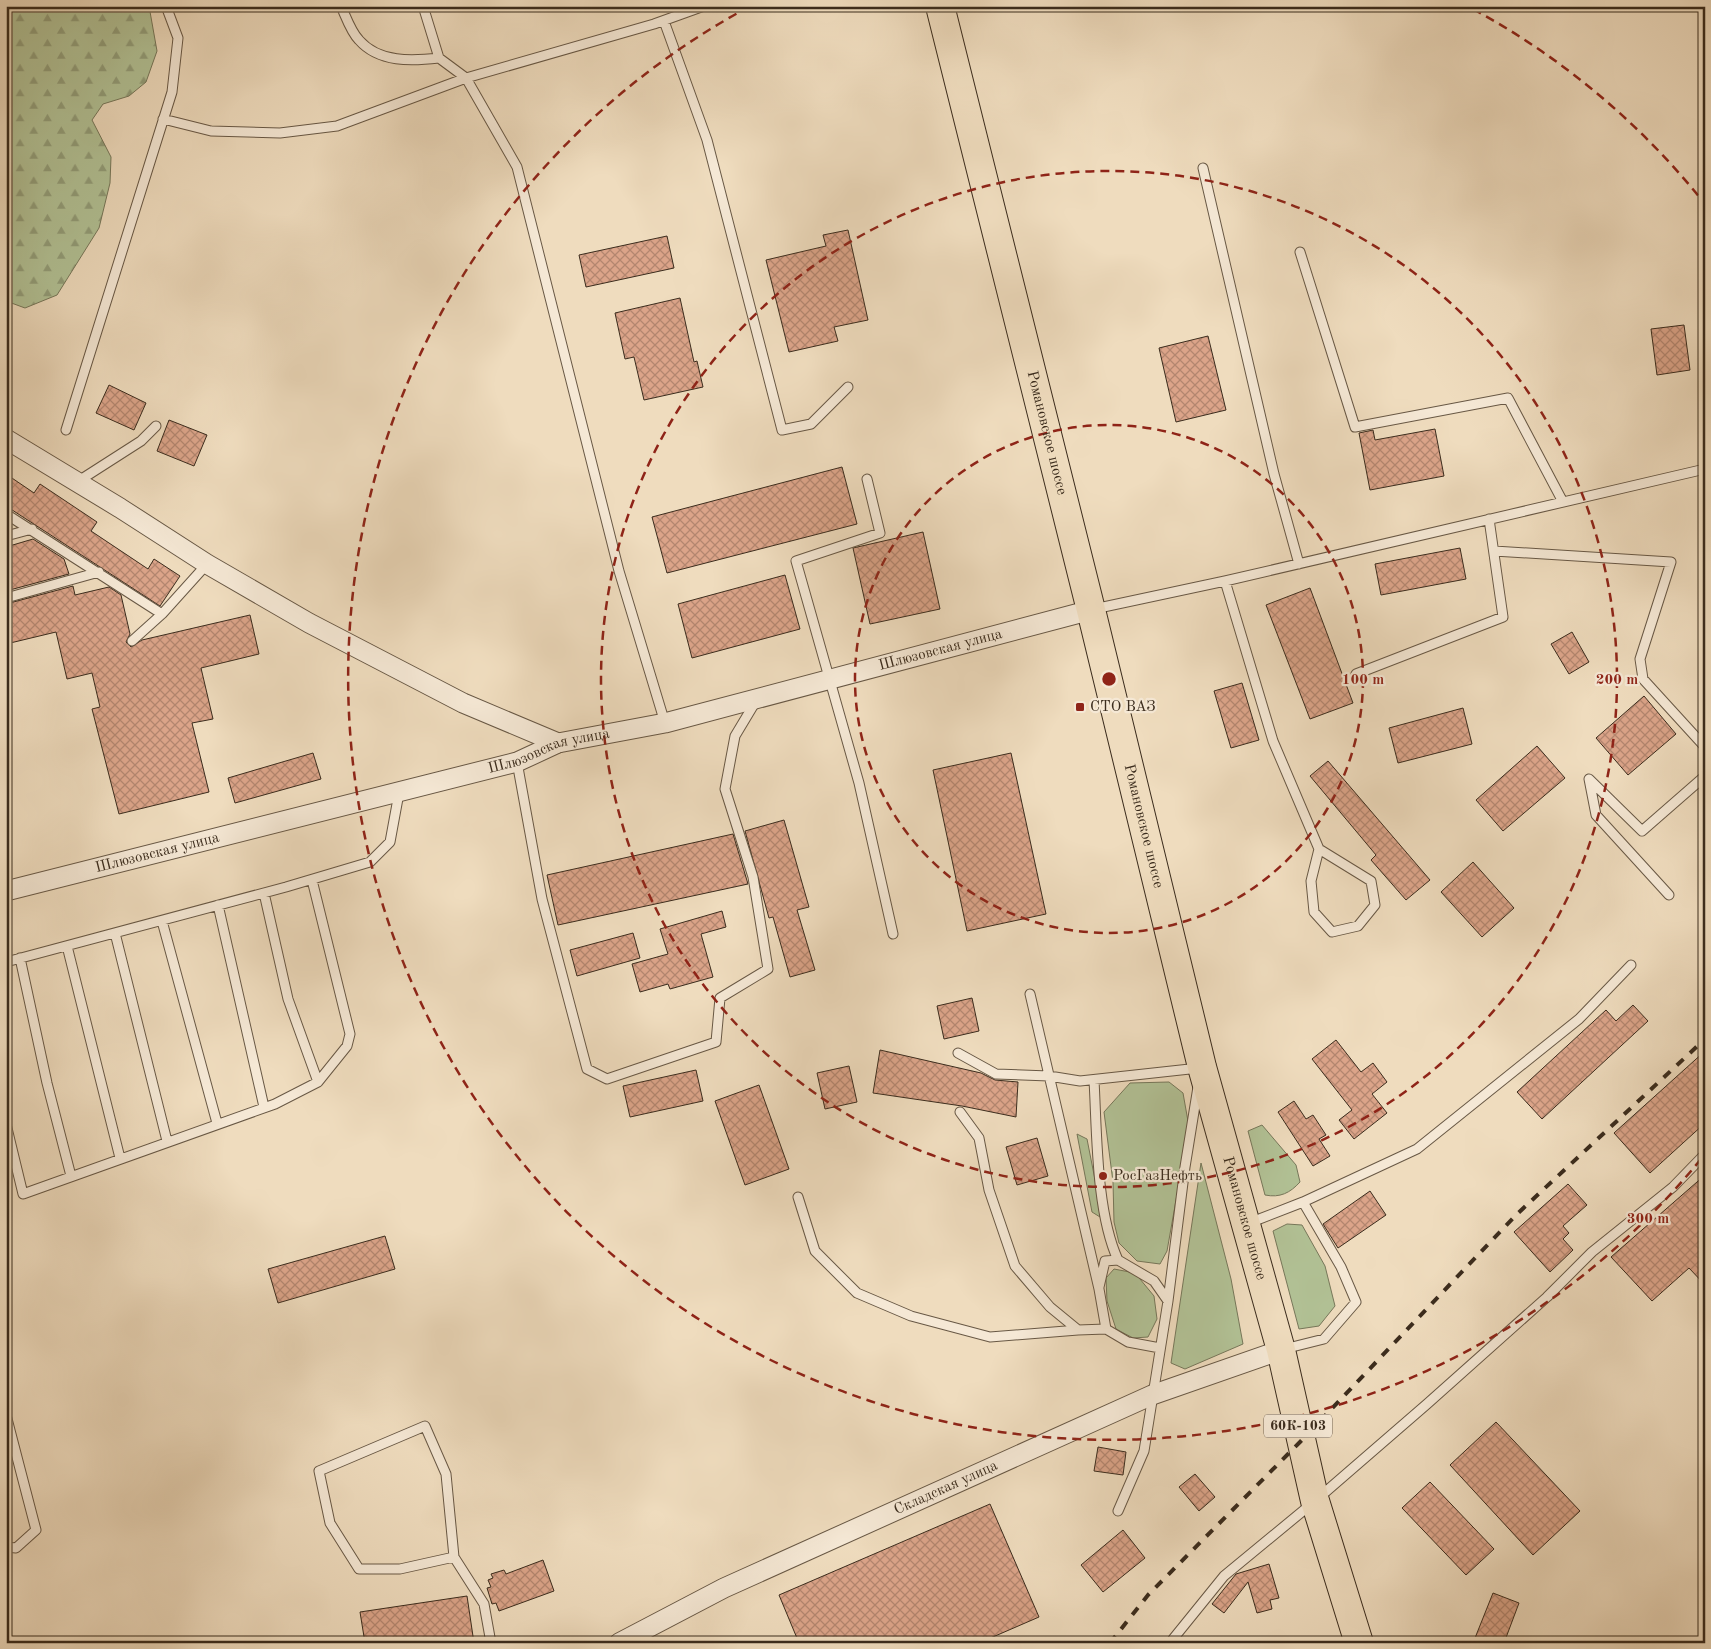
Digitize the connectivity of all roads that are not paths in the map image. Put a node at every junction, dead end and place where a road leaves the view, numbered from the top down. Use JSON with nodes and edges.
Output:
{"nodes":[{"id":1,"x":166,"y":6,"type":"edge"},
{"id":2,"x":340,"y":6,"type":"edge"},
{"id":3,"x":423,"y":6,"type":"edge"},
{"id":4,"x":704,"y":6,"type":"edge"},
{"id":5,"x":940,"y":6,"type":"edge"},
{"id":6,"x":664,"y":20,"type":"junction"},
{"id":7,"x":439,"y":58,"type":"junction"},
{"id":8,"x":466,"y":78,"type":"junction"},
{"id":9,"x":163,"y":119,"type":"junction"},
{"id":10,"x":1203,"y":168,"type":"dead end"},
{"id":11,"x":1300,"y":252,"type":"dead end"},
{"id":12,"x":848,"y":388,"type":"dead end"},
{"id":13,"x":156,"y":426,"type":"dead end"},
{"id":14,"x":66,"y":430,"type":"dead end"},
{"id":15,"x":6,"y":439,"type":"edge"},
{"id":16,"x":1705,"y":469,"type":"edge"},
{"id":17,"x":867,"y":479,"type":"dead end"},
{"id":18,"x":77,"y":482,"type":"junction"},
{"id":19,"x":1563,"y":502,"type":"junction"},
{"id":20,"x":6,"y":514,"type":"edge"},
{"id":21,"x":1489,"y":519,"type":"junction"},
{"id":22,"x":32,"y":529,"type":"junction"},
{"id":23,"x":6,"y":536,"type":"edge"},
{"id":24,"x":1494,"y":551,"type":"junction"},
{"id":25,"x":207,"y":564,"type":"junction"},
{"id":26,"x":1299,"y":564,"type":"junction"},
{"id":27,"x":99,"y":572,"type":"junction"},
{"id":28,"x":1225,"y":581,"type":"junction"},
{"id":29,"x":6,"y":598,"type":"edge"},
{"id":30,"x":1091,"y":610,"type":"junction"},
{"id":31,"x":162,"y":614,"type":"junction"},
{"id":32,"x":132,"y":641,"type":"dead end"},
{"id":33,"x":1356,"y":674,"type":"dead end"},
{"id":34,"x":829,"y":681,"type":"junction"},
{"id":35,"x":758,"y":699,"type":"junction"},
{"id":36,"x":666,"y":723,"type":"junction"},
{"id":37,"x":558,"y":743,"type":"junction"},
{"id":38,"x":1705,"y":747,"type":"edge"},
{"id":39,"x":517,"y":762,"type":"junction"},
{"id":40,"x":1705,"y":776,"type":"edge"},
{"id":41,"x":398,"y":793,"type":"junction"},
{"id":42,"x":1319,"y":849,"type":"junction"},
{"id":43,"x":312,"y":880,"type":"junction"},
{"id":44,"x":6,"y":891,"type":"edge"},
{"id":45,"x":264,"y":893,"type":"junction"},
{"id":46,"x":1669,"y":895,"type":"dead end"},
{"id":47,"x":218,"y":905,"type":"junction"},
{"id":48,"x":162,"y":921,"type":"junction"},
{"id":49,"x":115,"y":933,"type":"junction"},
{"id":50,"x":893,"y":934,"type":"dead end"},
{"id":51,"x":67,"y":946,"type":"junction"},
{"id":52,"x":20,"y":958,"type":"junction"},
{"id":53,"x":6,"y":962,"type":"edge"},
{"id":54,"x":1632,"y":965,"type":"dead end"},
{"id":55,"x":1030,"y":994,"type":"dead end"},
{"id":56,"x":958,"y":1054,"type":"dead end"},
{"id":57,"x":1202,"y":1067,"type":"junction"},
{"id":58,"x":1049,"y":1076,"type":"junction"},
{"id":59,"x":1094,"y":1080,"type":"junction"},
{"id":60,"x":318,"y":1082,"type":"junction"},
{"id":61,"x":264,"y":1108,"type":"junction"},
{"id":62,"x":960,"y":1112,"type":"dead end"},
{"id":63,"x":6,"y":1124,"type":"edge"},
{"id":64,"x":217,"y":1124,"type":"junction"},
{"id":65,"x":167,"y":1141,"type":"junction"},
{"id":66,"x":1705,"y":1154,"type":"edge"},
{"id":67,"x":120,"y":1158,"type":"junction"},
{"id":68,"x":72,"y":1176,"type":"junction"},
{"id":69,"x":798,"y":1197,"type":"dead end"},
{"id":70,"x":1302,"y":1202,"type":"junction"},
{"id":71,"x":1247,"y":1224,"type":"junction"},
{"id":72,"x":1118,"y":1260,"type":"junction"},
{"id":73,"x":1099,"y":1289,"type":"junction"},
{"id":74,"x":1168,"y":1301,"type":"junction"},
{"id":75,"x":1106,"y":1329,"type":"junction"},
{"id":76,"x":1078,"y":1330,"type":"junction"},
{"id":77,"x":1160,"y":1348,"type":"junction"},
{"id":78,"x":1281,"y":1350,"type":"junction"},
{"id":79,"x":1152,"y":1394,"type":"junction"},
{"id":80,"x":6,"y":1415,"type":"edge"},
{"id":81,"x":1315,"y":1501,"type":"junction"},
{"id":82,"x":1118,"y":1511,"type":"dead end"},
{"id":83,"x":6,"y":1547,"type":"edge"},
{"id":84,"x":454,"y":1557,"type":"junction"},
{"id":85,"x":1174,"y":1641,"type":"edge"},
{"id":86,"x":491,"y":1643,"type":"edge"},
{"id":87,"x":619,"y":1643,"type":"edge"},
{"id":88,"x":1359,"y":1643,"type":"edge"}],
"edges":[{"from":1,"to":9,"type":"lane"},
{"from":2,"to":7,"type":"lane"},
{"from":3,"to":7,"type":"lane"},
{"from":4,"to":6,"type":"lane"},
{"from":5,"to":30,"type":"main road","name":"Романовское шоссе","number":"60К-103"},
{"from":6,"to":8,"type":"lane"},
{"from":6,"to":12,"type":"lane"},
{"from":7,"to":8,"type":"lane"},
{"from":8,"to":9,"type":"lane"},
{"from":8,"to":36,"type":"lane"},
{"from":9,"to":14,"type":"lane"},
{"from":10,"to":26,"type":"lane"},
{"from":11,"to":19,"type":"lane"},
{"from":13,"to":18,"type":"lane"},
{"from":15,"to":18,"type":"street"},
{"from":16,"to":19,"type":"lane"},
{"from":17,"to":34,"type":"lane"},
{"from":18,"to":25,"type":"street"},
{"from":19,"to":21,"type":"lane"},
{"from":20,"to":22,"type":"lane"},
{"from":21,"to":24,"type":"lane"},
{"from":21,"to":26,"type":"lane"},
{"from":22,"to":23,"type":"lane"},
{"from":22,"to":27,"type":"lane"},
{"from":24,"to":33,"type":"lane"},
{"from":24,"to":38,"type":"lane"},
{"from":25,"to":31,"type":"lane"},
{"from":25,"to":37,"type":"street"},
{"from":26,"to":28,"type":"lane"},
{"from":27,"to":29,"type":"lane"},
{"from":27,"to":31,"type":"lane"},
{"from":28,"to":30,"type":"lane"},
{"from":28,"to":42,"type":"lane"},
{"from":30,"to":34,"type":"street","name":"Шлюзовская улица"},
{"from":30,"to":57,"type":"main road","name":"Романовское шоссе","number":"60К-103"},
{"from":31,"to":32,"type":"lane"},
{"from":34,"to":35,"type":"street","name":"Шлюзовская улица"},
{"from":34,"to":50,"type":"lane"},
{"from":35,"to":36,"type":"street","name":"Шлюзовская улица"},
{"from":35,"to":39,"type":"lane"},
{"from":36,"to":37,"type":"street","name":"Шлюзовская улица"},
{"from":37,"to":39,"type":"street","name":"Шлюзовская улица"},
{"from":39,"to":41,"type":"street","name":"Шлюзовская улица"},
{"from":40,"to":46,"type":"lane"},
{"from":41,"to":43,"type":"lane"},
{"from":41,"to":44,"type":"street","name":"Шлюзовская улица"},
{"from":42,"to":42,"type":"lane"},
{"from":43,"to":45,"type":"lane"},
{"from":43,"to":60,"type":"lane"},
{"from":45,"to":47,"type":"lane"},
{"from":45,"to":60,"type":"lane"},
{"from":47,"to":48,"type":"lane"},
{"from":47,"to":61,"type":"lane"},
{"from":48,"to":49,"type":"lane"},
{"from":48,"to":64,"type":"lane"},
{"from":49,"to":51,"type":"lane"},
{"from":49,"to":65,"type":"lane"},
{"from":51,"to":52,"type":"lane"},
{"from":51,"to":67,"type":"lane"},
{"from":52,"to":53,"type":"lane"},
{"from":52,"to":68,"type":"lane"},
{"from":54,"to":70,"type":"lane"},
{"from":55,"to":58,"type":"lane"},
{"from":56,"to":58,"type":"lane"},
{"from":57,"to":59,"type":"lane"},
{"from":57,"to":71,"type":"main road","name":"Романовское шоссе","number":"60К-103"},
{"from":57,"to":74,"type":"lane"},
{"from":58,"to":59,"type":"lane"},
{"from":58,"to":73,"type":"lane"},
{"from":59,"to":72,"type":"lane"},
{"from":60,"to":61,"type":"lane"},
{"from":61,"to":64,"type":"lane"},
{"from":62,"to":76,"type":"lane"},
{"from":63,"to":68,"type":"lane"},
{"from":64,"to":65,"type":"lane"},
{"from":65,"to":67,"type":"lane"},
{"from":66,"to":81,"type":"lane"},
{"from":67,"to":68,"type":"lane"},
{"from":69,"to":76,"type":"lane"},
{"from":70,"to":71,"type":"lane"},
{"from":70,"to":78,"type":"lane"},
{"from":71,"to":78,"type":"main road","name":"Романовское шоссе","number":"60К-103"},
{"from":72,"to":73,"type":"lane"},
{"from":72,"to":74,"type":"lane"},
{"from":73,"to":75,"type":"lane"},
{"from":74,"to":77,"type":"lane"},
{"from":75,"to":76,"type":"lane"},
{"from":75,"to":77,"type":"lane"},
{"from":77,"to":79,"type":"lane"},
{"from":78,"to":79,"type":"street","name":"Складская улица"},
{"from":78,"to":81,"type":"main road","name":"Романовское шоссе","number":"60К-103"},
{"from":79,"to":82,"type":"lane"},
{"from":79,"to":87,"type":"street","name":"Складская улица"},
{"from":80,"to":83,"type":"lane"},
{"from":81,"to":85,"type":"lane"},
{"from":81,"to":88,"type":"main road","name":"Романовское шоссе","number":"60К-103"},
{"from":84,"to":84,"type":"lane"},
{"from":84,"to":86,"type":"lane"}]}
